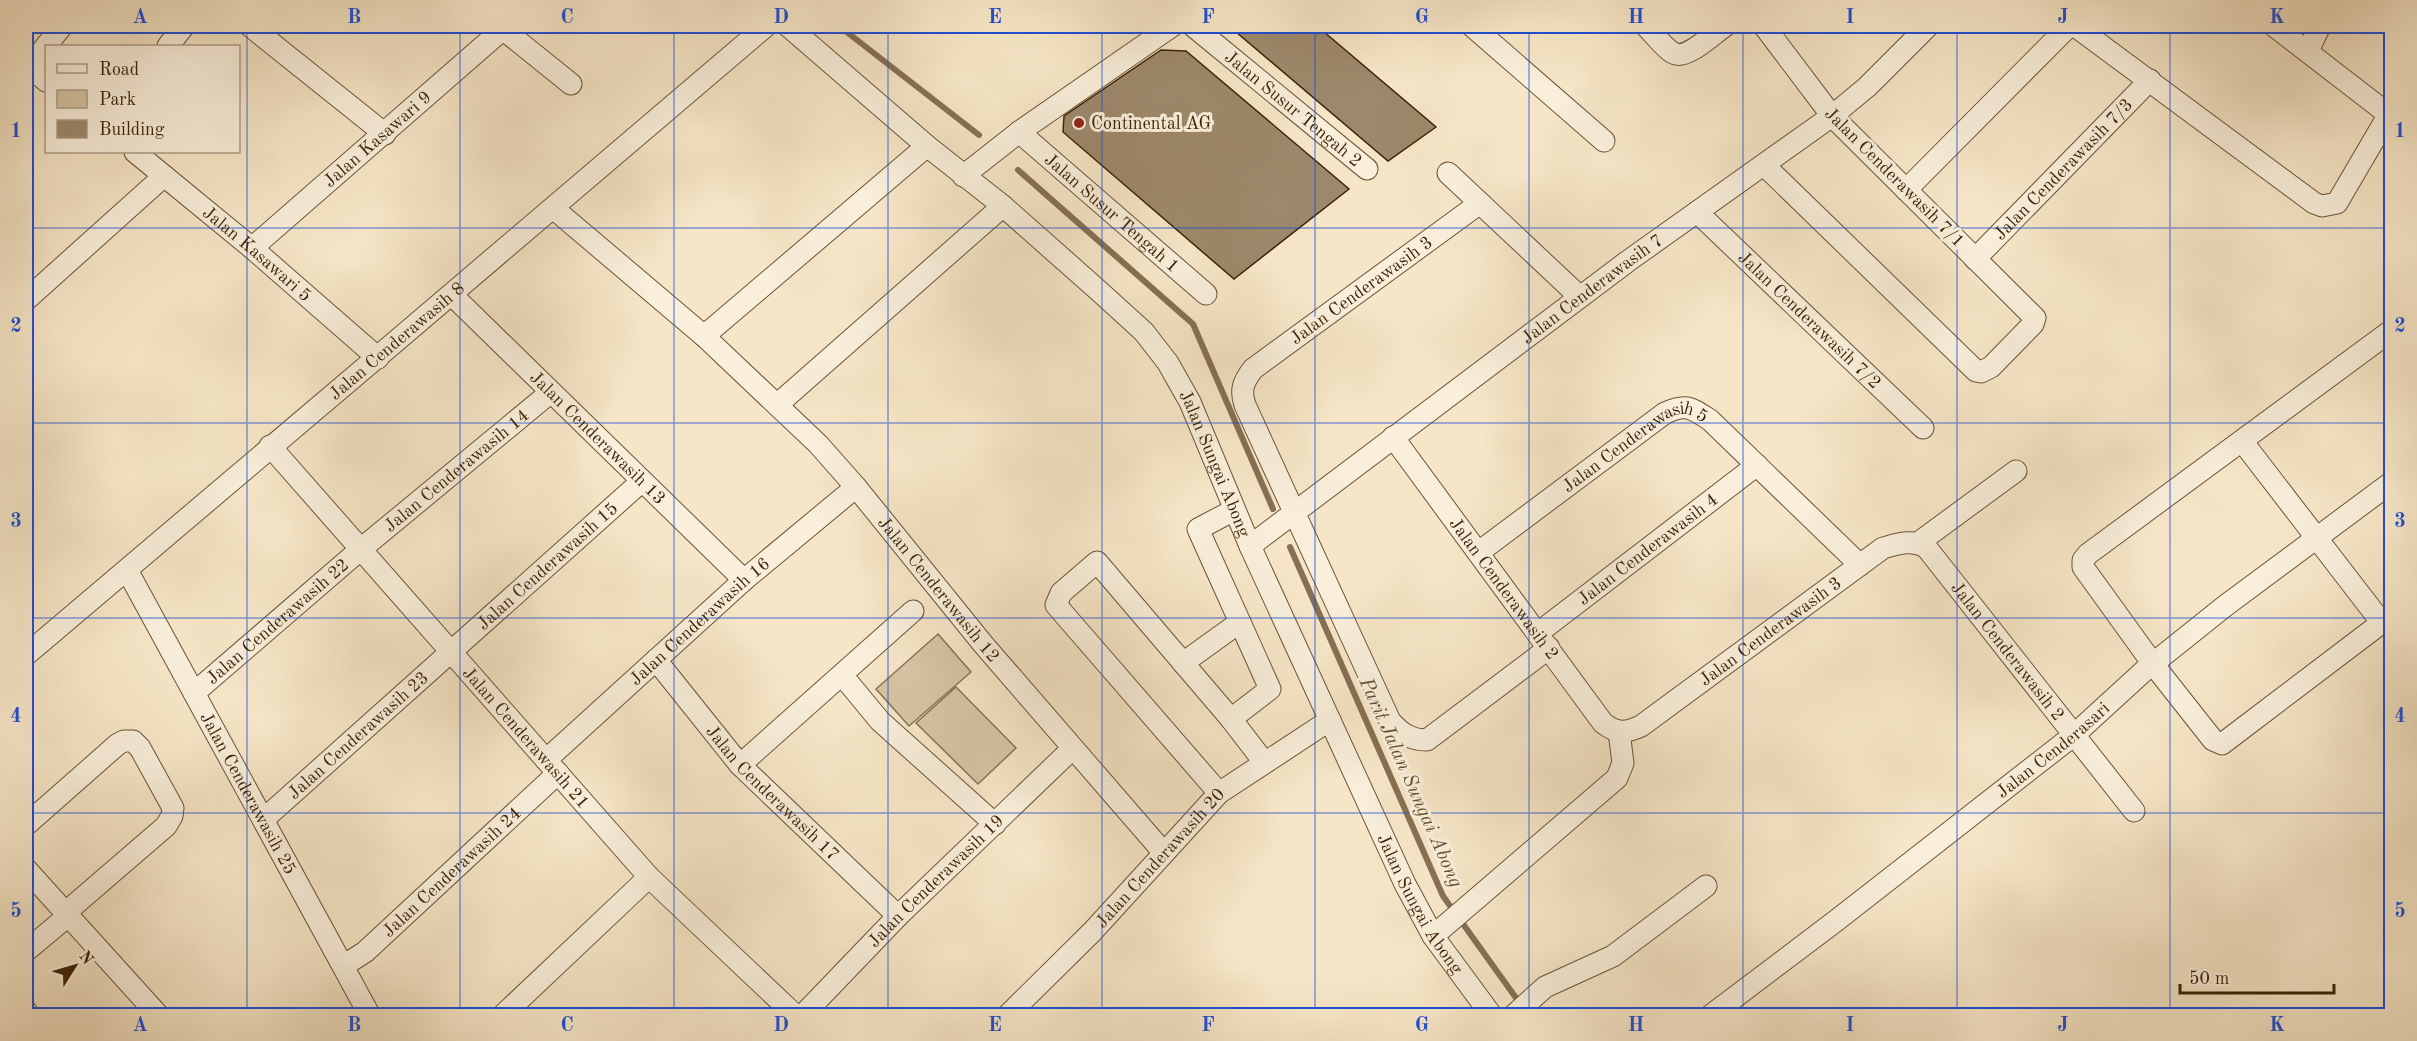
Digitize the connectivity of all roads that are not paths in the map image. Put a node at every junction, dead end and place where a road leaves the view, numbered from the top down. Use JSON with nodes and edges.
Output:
{"nodes":[{"id":1,"x":63,"y":26,"type":"edge"},
{"id":2,"x":184,"y":26,"type":"edge"},
{"id":3,"x":250,"y":26,"type":"edge"},
{"id":4,"x":766,"y":26,"type":"edge"},
{"id":5,"x":788,"y":26,"type":"edge"},
{"id":6,"x":1172,"y":26,"type":"edge"},
{"id":7,"x":1193,"y":26,"type":"edge"},
{"id":8,"x":1472,"y":26,"type":"edge"},
{"id":9,"x":1646,"y":26,"type":"edge"},
{"id":10,"x":1725,"y":26,"type":"edge"},
{"id":11,"x":1764,"y":26,"type":"edge"},
{"id":12,"x":1928,"y":26,"type":"edge"},
{"id":13,"x":2069,"y":26,"type":"edge"},
{"id":14,"x":2075,"y":26,"type":"edge"},
{"id":15,"x":2274,"y":26,"type":"edge"},
{"id":16,"x":2320,"y":26,"type":"edge"},
{"id":17,"x":501,"y":27,"type":"edge"},
{"id":18,"x":46,"y":45,"type":"edge"},
{"id":19,"x":169,"y":45,"type":"edge"},
{"id":20,"x":45,"y":46,"type":"edge"},
{"id":21,"x":2308,"y":51,"type":"junction"},
{"id":22,"x":27,"y":67,"type":"edge"},
{"id":23,"x":45,"y":80,"type":"edge"},
{"id":24,"x":2150,"y":80,"type":"junction"},
{"id":25,"x":572,"y":84,"type":"dead end"},
{"id":26,"x":2390,"y":114,"type":"edge"},
{"id":27,"x":1832,"y":116,"type":"junction"},
{"id":28,"x":1019,"y":132,"type":"junction"},
{"id":29,"x":385,"y":134,"type":"junction"},
{"id":30,"x":1605,"y":141,"type":"dead end"},
{"id":31,"x":927,"y":146,"type":"junction"},
{"id":32,"x":136,"y":153,"type":"edge"},
{"id":33,"x":1764,"y":165,"type":"junction"},
{"id":34,"x":1367,"y":169,"type":"dead end"},
{"id":35,"x":1448,"y":173,"type":"dead end"},
{"id":36,"x":164,"y":176,"type":"junction"},
{"id":37,"x":963,"y":176,"type":"junction"},
{"id":38,"x":1906,"y":190,"type":"junction"},
{"id":39,"x":1480,"y":203,"type":"junction"},
{"id":40,"x":1004,"y":207,"type":"junction"},
{"id":41,"x":554,"y":208,"type":"junction"},
{"id":42,"x":1697,"y":212,"type":"junction"},
{"id":43,"x":252,"y":248,"type":"junction"},
{"id":44,"x":1976,"y":259,"type":"junction"},
{"id":45,"x":1206,"y":294,"type":"dead end"},
{"id":46,"x":452,"y":295,"type":"junction"},
{"id":47,"x":1580,"y":297,"type":"junction"},
{"id":48,"x":26,"y":300,"type":"edge"},
{"id":49,"x":2391,"y":330,"type":"edge"},
{"id":50,"x":704,"y":336,"type":"junction"},
{"id":51,"x":378,"y":357,"type":"junction"},
{"id":52,"x":551,"y":392,"type":"junction"},
{"id":53,"x":778,"y":404,"type":"junction"},
{"id":54,"x":1923,"y":428,"type":"dead end"},
{"id":55,"x":1393,"y":437,"type":"junction"},
{"id":56,"x":2242,"y":441,"type":"junction"},
{"id":57,"x":270,"y":447,"type":"junction"},
{"id":58,"x":1757,"y":465,"type":"junction"},
{"id":59,"x":2016,"y":471,"type":"dead end"},
{"id":60,"x":642,"y":481,"type":"junction"},
{"id":61,"x":2391,"y":482,"type":"edge"},
{"id":62,"x":856,"y":487,"type":"junction"},
{"id":63,"x":1234,"y":510,"type":"junction"},
{"id":64,"x":1296,"y":512,"type":"junction"},
{"id":65,"x":2316,"y":539,"type":"junction"},
{"id":66,"x":1922,"y":545,"type":"junction"},
{"id":67,"x":1250,"y":546,"type":"junction"},
{"id":68,"x":361,"y":549,"type":"junction"},
{"id":69,"x":1479,"y":552,"type":"junction"},
{"id":70,"x":1860,"y":565,"type":"junction"},
{"id":71,"x":127,"y":570,"type":"junction"},
{"id":72,"x":744,"y":580,"type":"junction"},
{"id":73,"x":913,"y":611,"type":"dead end"},
{"id":74,"x":2386,"y":619,"type":"edge"},
{"id":75,"x":1240,"y":622,"type":"junction"},
{"id":76,"x":1544,"y":641,"type":"junction"},
{"id":77,"x":450,"y":651,"type":"junction"},
{"id":78,"x":26,"y":655,"type":"edge"},
{"id":79,"x":656,"y":660,"type":"junction"},
{"id":80,"x":1184,"y":663,"type":"junction"},
{"id":81,"x":2152,"y":664,"type":"junction"},
{"id":82,"x":842,"y":675,"type":"junction"},
{"id":83,"x":194,"y":693,"type":"junction"},
{"id":84,"x":1231,"y":718,"type":"junction"},
{"id":85,"x":1330,"y":720,"type":"junction"},
{"id":86,"x":1619,"y":732,"type":"junction"},
{"id":87,"x":2074,"y":735,"type":"junction"},
{"id":88,"x":1072,"y":749,"type":"junction"},
{"id":89,"x":1264,"y":762,"type":"junction"},
{"id":90,"x":740,"y":765,"type":"junction"},
{"id":91,"x":552,"y":767,"type":"junction"},
{"id":92,"x":1218,"y":793,"type":"junction"},
{"id":93,"x":2134,"y":811,"type":"dead end"},
{"id":94,"x":264,"y":819,"type":"junction"},
{"id":95,"x":995,"y":824,"type":"junction"},
{"id":96,"x":26,"y":825,"type":"edge"},
{"id":97,"x":1164,"y":853,"type":"junction"},
{"id":98,"x":26,"y":869,"type":"edge"},
{"id":99,"x":649,"y":877,"type":"junction"},
{"id":100,"x":1706,"y":886,"type":"dead end"},
{"id":101,"x":66,"y":914,"type":"junction"},
{"id":102,"x":898,"y":916,"type":"junction"},
{"id":103,"x":1433,"y":936,"type":"junction"},
{"id":104,"x":26,"y":951,"type":"edge"},
{"id":105,"x":343,"y":966,"type":"junction"},
{"id":106,"x":1523,"y":1006,"type":"edge"},
{"id":107,"x":26,"y":1011,"type":"edge"},
{"id":108,"x":29,"y":1016,"type":"edge"},
{"id":109,"x":159,"y":1016,"type":"edge"},
{"id":110,"x":370,"y":1016,"type":"edge"},
{"id":111,"x":502,"y":1016,"type":"edge"},
{"id":112,"x":796,"y":1016,"type":"edge"},
{"id":113,"x":802,"y":1016,"type":"edge"},
{"id":114,"x":1007,"y":1016,"type":"edge"},
{"id":115,"x":1492,"y":1016,"type":"edge"},
{"id":116,"x":1710,"y":1016,"type":"edge"}],
"edges":[{"from":1,"to":18,"type":"street"},
{"from":2,"to":19,"type":"street"},
{"from":3,"to":29,"type":"street"},
{"from":4,"to":41,"type":"street","name":"Jalan Cenderawasih 8"},
{"from":5,"to":31,"type":"street","name":"Jalan Sungai Abong"},
{"from":6,"to":28,"type":"street"},
{"from":7,"to":34,"type":"street","name":"Jalan Susur Tengah 2"},
{"from":8,"to":30,"type":"street"},
{"from":9,"to":10,"type":"street"},
{"from":11,"to":27,"type":"street","name":"Jalan Cenderawasih 7/1"},
{"from":12,"to":27,"type":"street","name":"Jalan Cenderawasih 7"},
{"from":13,"to":38,"type":"street"},
{"from":14,"to":24,"type":"street"},
{"from":15,"to":21,"type":"street"},
{"from":16,"to":21,"type":"street"},
{"from":17,"to":25,"type":"street"},
{"from":17,"to":29,"type":"street","name":"Jalan Kasawari 9"},
{"from":20,"to":22,"type":"street"},
{"from":21,"to":26,"type":"street"},
{"from":22,"to":23,"type":"street"},
{"from":24,"to":26,"type":"street"},
{"from":24,"to":44,"type":"street","name":"Jalan Cenderawasih 7/3"},
{"from":27,"to":33,"type":"street","name":"Jalan Cenderawasih 7"},
{"from":27,"to":38,"type":"street","name":"Jalan Cenderawasih 7/1"},
{"from":28,"to":37,"type":"street"},
{"from":28,"to":45,"type":"street","name":"Jalan Susur Tengah 1"},
{"from":29,"to":43,"type":"street","name":"Jalan Kasawari 9"},
{"from":31,"to":37,"type":"street","name":"Jalan Sungai Abong"},
{"from":31,"to":50,"type":"street"},
{"from":32,"to":36,"type":"street","name":"Jalan Kasawari 5"},
{"from":33,"to":42,"type":"street","name":"Jalan Cenderawasih 7"},
{"from":33,"to":44,"type":"street","name":"Jalan Cenderawasih 7/1"},
{"from":35,"to":39,"type":"street"},
{"from":36,"to":43,"type":"street","name":"Jalan Kasawari 5"},
{"from":36,"to":48,"type":"street"},
{"from":37,"to":40,"type":"street","name":"Jalan Sungai Abong"},
{"from":38,"to":44,"type":"street","name":"Jalan Cenderawasih 7/1"},
{"from":39,"to":47,"type":"street"},
{"from":39,"to":64,"type":"street","name":"Jalan Cenderawasih 3"},
{"from":40,"to":53,"type":"street"},
{"from":40,"to":63,"type":"street","name":"Jalan Sungai Abong"},
{"from":41,"to":46,"type":"street","name":"Jalan Cenderawasih 8"},
{"from":41,"to":50,"type":"street","name":"Jalan Cenderawasih 12"},
{"from":42,"to":47,"type":"street","name":"Jalan Cenderawasih 7"},
{"from":42,"to":54,"type":"street","name":"Jalan Cenderawasih 7/2"},
{"from":43,"to":51,"type":"street","name":"Jalan Kasawari 5"},
{"from":46,"to":51,"type":"street","name":"Jalan Cenderawasih 8"},
{"from":46,"to":52,"type":"street","name":"Jalan Cenderawasih 13"},
{"from":47,"to":55,"type":"street","name":"Jalan Cenderawasih 7"},
{"from":49,"to":56,"type":"street"},
{"from":50,"to":53,"type":"street","name":"Jalan Cenderawasih 12"},
{"from":51,"to":57,"type":"street","name":"Jalan Cenderawasih 8"},
{"from":52,"to":60,"type":"street","name":"Jalan Cenderawasih 13"},
{"from":52,"to":68,"type":"street","name":"Jalan Cenderawasih 14"},
{"from":53,"to":62,"type":"street","name":"Jalan Cenderawasih 12"},
{"from":55,"to":64,"type":"street","name":"Jalan Cenderawasih 7"},
{"from":55,"to":69,"type":"street","name":"Jalan Cenderawasih 2"},
{"from":56,"to":65,"type":"street"},
{"from":56,"to":81,"type":"street"},
{"from":57,"to":68,"type":"street","name":"Jalan Cenderawasih 21"},
{"from":57,"to":71,"type":"street","name":"Jalan Cenderawasih 8"},
{"from":58,"to":69,"type":"street","name":"Jalan Cenderawasih 5"},
{"from":58,"to":70,"type":"street","name":"Jalan Cenderawasih 5"},
{"from":58,"to":76,"type":"street","name":"Jalan Cenderawasih 4"},
{"from":59,"to":66,"type":"street"},
{"from":60,"to":72,"type":"street","name":"Jalan Cenderawasih 13"},
{"from":60,"to":77,"type":"street","name":"Jalan Cenderawasih 15"},
{"from":61,"to":65,"type":"street","name":"Jalan Cenderasari"},
{"from":62,"to":72,"type":"street","name":"Jalan Cenderawasih 16"},
{"from":62,"to":88,"type":"street","name":"Jalan Cenderawasih 12"},
{"from":63,"to":67,"type":"street","name":"Jalan Sungai Abong"},
{"from":63,"to":75,"type":"street"},
{"from":64,"to":67,"type":"street","name":"Jalan Cenderawasih 7"},
{"from":64,"to":76,"type":"street","name":"Jalan Cenderawasih 4"},
{"from":65,"to":74,"type":"street"},
{"from":65,"to":81,"type":"street","name":"Jalan Cenderasari"},
{"from":66,"to":70,"type":"street","name":"Jalan Cenderawasih 3"},
{"from":66,"to":87,"type":"street","name":"Jalan Cenderawasih 2"},
{"from":67,"to":85,"type":"street","name":"Jalan Sungai Abong"},
{"from":68,"to":77,"type":"street","name":"Jalan Cenderawasih 21"},
{"from":68,"to":83,"type":"street","name":"Jalan Cenderawasih 22"},
{"from":69,"to":76,"type":"street","name":"Jalan Cenderawasih 2"},
{"from":70,"to":86,"type":"street","name":"Jalan Cenderawasih 3"},
{"from":71,"to":78,"type":"street","name":"Jalan Cenderawasih 8"},
{"from":71,"to":83,"type":"street","name":"Jalan Cenderawasih 25"},
{"from":72,"to":79,"type":"street","name":"Jalan Cenderawasih 16"},
{"from":73,"to":82,"type":"street"},
{"from":74,"to":81,"type":"street"},
{"from":75,"to":80,"type":"street"},
{"from":75,"to":84,"type":"street"},
{"from":76,"to":86,"type":"street","name":"Jalan Cenderawasih 2"},
{"from":77,"to":91,"type":"street","name":"Jalan Cenderawasih 21"},
{"from":77,"to":94,"type":"street","name":"Jalan Cenderawasih 23"},
{"from":79,"to":90,"type":"street","name":"Jalan Cenderawasih 17"},
{"from":79,"to":91,"type":"street","name":"Jalan Cenderawasih 16"},
{"from":80,"to":84,"type":"street"},
{"from":80,"to":92,"type":"street"},
{"from":81,"to":87,"type":"street","name":"Jalan Cenderasari"},
{"from":82,"to":90,"type":"street"},
{"from":82,"to":95,"type":"street"},
{"from":83,"to":94,"type":"street","name":"Jalan Cenderawasih 25"},
{"from":84,"to":89,"type":"street"},
{"from":85,"to":89,"type":"street","name":"Jalan Cenderawasih 20"},
{"from":85,"to":103,"type":"street","name":"Jalan Sungai Abong"},
{"from":86,"to":103,"type":"street"},
{"from":87,"to":93,"type":"street","name":"Jalan Cenderawasih 2"},
{"from":87,"to":116,"type":"street","name":"Jalan Cenderasari"},
{"from":88,"to":95,"type":"street","name":"Jalan Cenderawasih 19"},
{"from":88,"to":97,"type":"street","name":"Jalan Cenderawasih 12"},
{"from":89,"to":92,"type":"street","name":"Jalan Cenderawasih 20"},
{"from":90,"to":102,"type":"street","name":"Jalan Cenderawasih 17"},
{"from":91,"to":99,"type":"street","name":"Jalan Cenderawasih 21"},
{"from":91,"to":105,"type":"street","name":"Jalan Cenderawasih 24"},
{"from":92,"to":97,"type":"street","name":"Jalan Cenderawasih 20"},
{"from":94,"to":105,"type":"street","name":"Jalan Cenderawasih 25"},
{"from":95,"to":102,"type":"street","name":"Jalan Cenderawasih 19"},
{"from":96,"to":101,"type":"street"},
{"from":97,"to":114,"type":"street","name":"Jalan Cenderawasih 20"},
{"from":98,"to":101,"type":"street"},
{"from":99,"to":111,"type":"street"},
{"from":99,"to":112,"type":"street","name":"Jalan Cenderawasih 21"},
{"from":100,"to":106,"type":"street"},
{"from":101,"to":104,"type":"street"},
{"from":101,"to":109,"type":"street"},
{"from":102,"to":113,"type":"street","name":"Jalan Cenderawasih 19"},
{"from":103,"to":115,"type":"street","name":"Jalan Sungai Abong"},
{"from":105,"to":110,"type":"street","name":"Jalan Cenderawasih 25"},
{"from":107,"to":108,"type":"street"}]}
